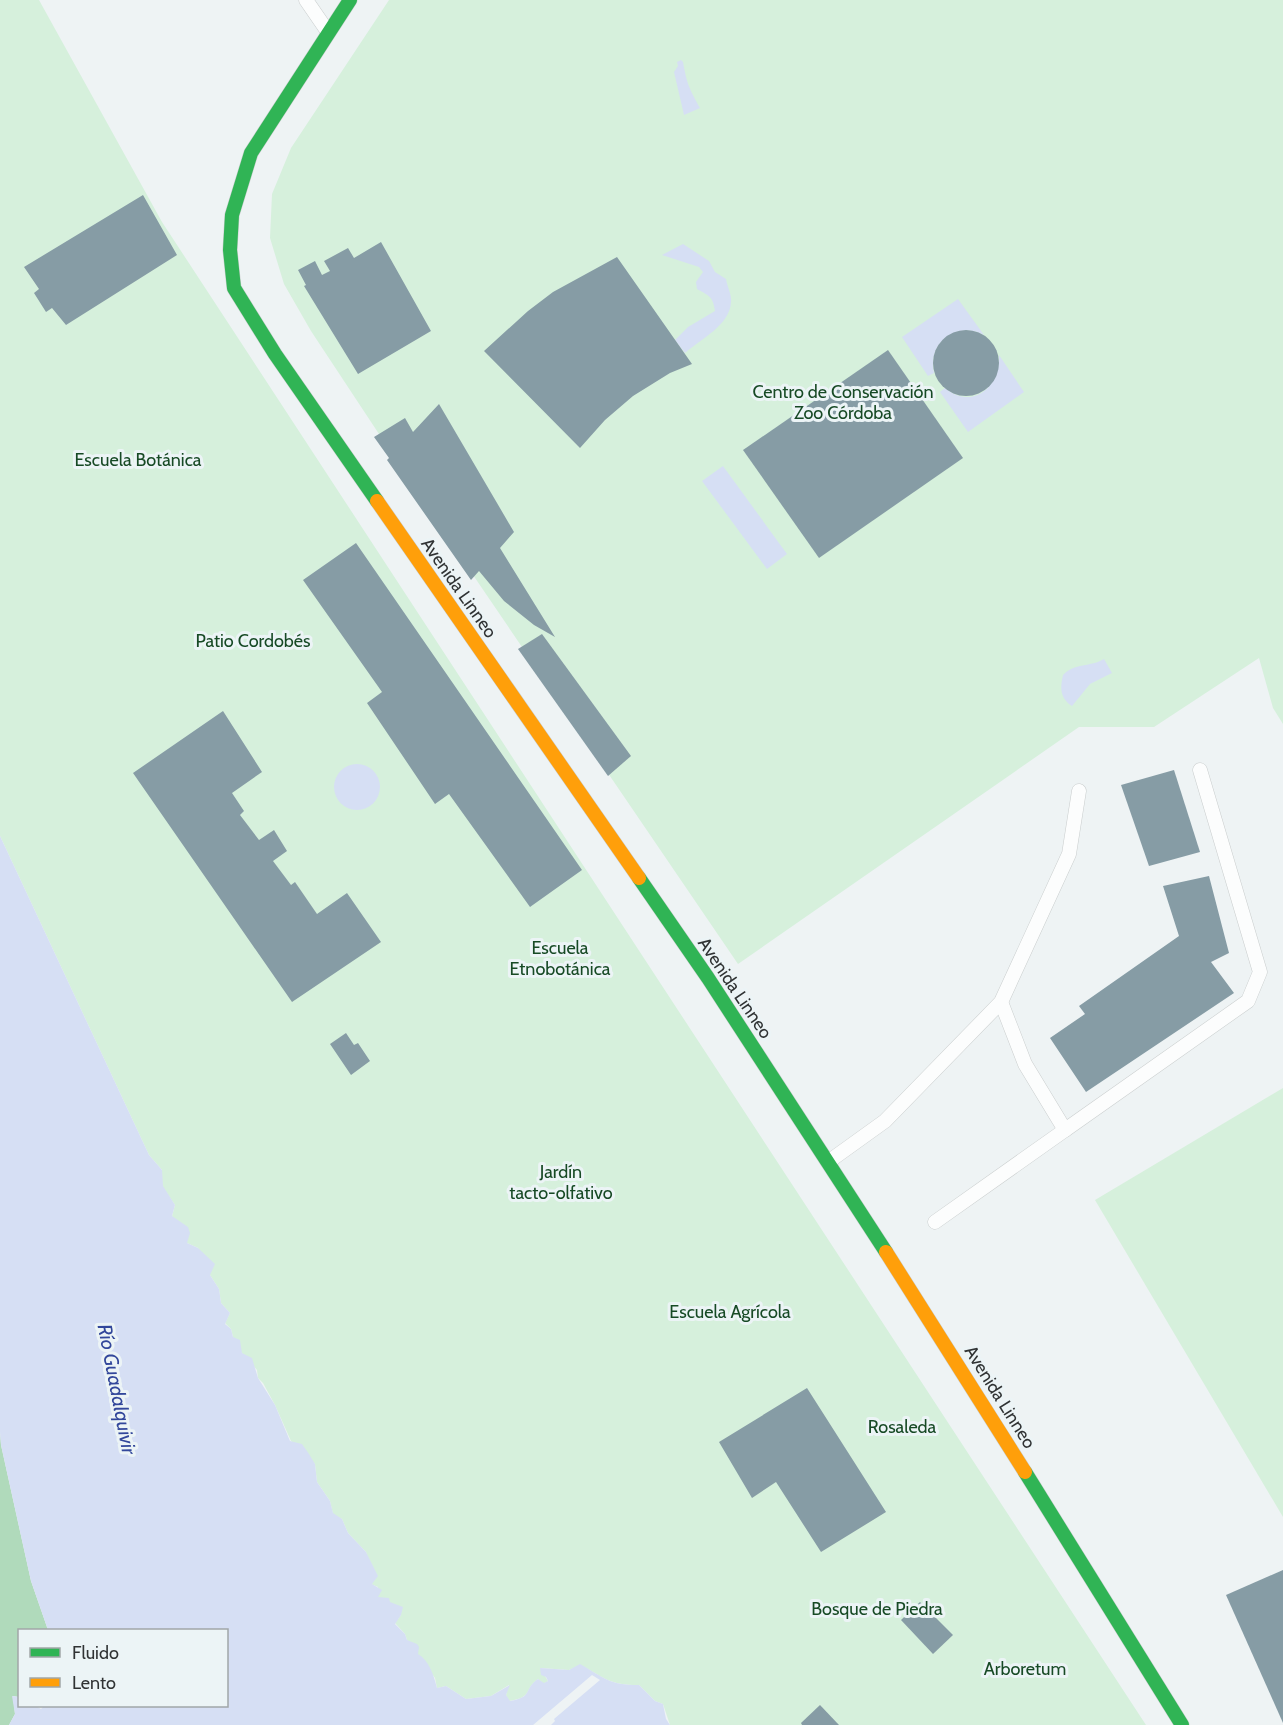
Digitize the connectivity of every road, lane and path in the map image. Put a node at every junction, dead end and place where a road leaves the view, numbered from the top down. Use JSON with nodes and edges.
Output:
{"nodes":[{"id":1,"x":306,"y":0,"type":"edge"},
{"id":2,"x":350,"y":0,"type":"edge"},
{"id":3,"x":328,"y":32,"type":"junction"},
{"id":4,"x":1200,"y":770,"type":"dead end"},
{"id":5,"x":1079,"y":791,"type":"dead end"},
{"id":6,"x":1001,"y":1002,"type":"junction"},
{"id":7,"x":1065,"y":1130,"type":"junction"},
{"id":8,"x":828,"y":1162,"type":"junction"},
{"id":9,"x":936,"y":1222,"type":"dead end"},
{"id":10,"x":1182,"y":1725,"type":"edge"}],
"edges":[{"from":1,"to":3,"type":"lane"},
{"from":2,"to":3,"type":"street"},
{"from":3,"to":8,"type":"street","name":"Avenida Linneo"},
{"from":4,"to":7,"type":"lane"},
{"from":5,"to":6,"type":"lane"},
{"from":6,"to":7,"type":"lane"},
{"from":6,"to":8,"type":"lane"},
{"from":7,"to":9,"type":"lane"},
{"from":8,"to":10,"type":"street","name":"Avenida Linneo"}]}
